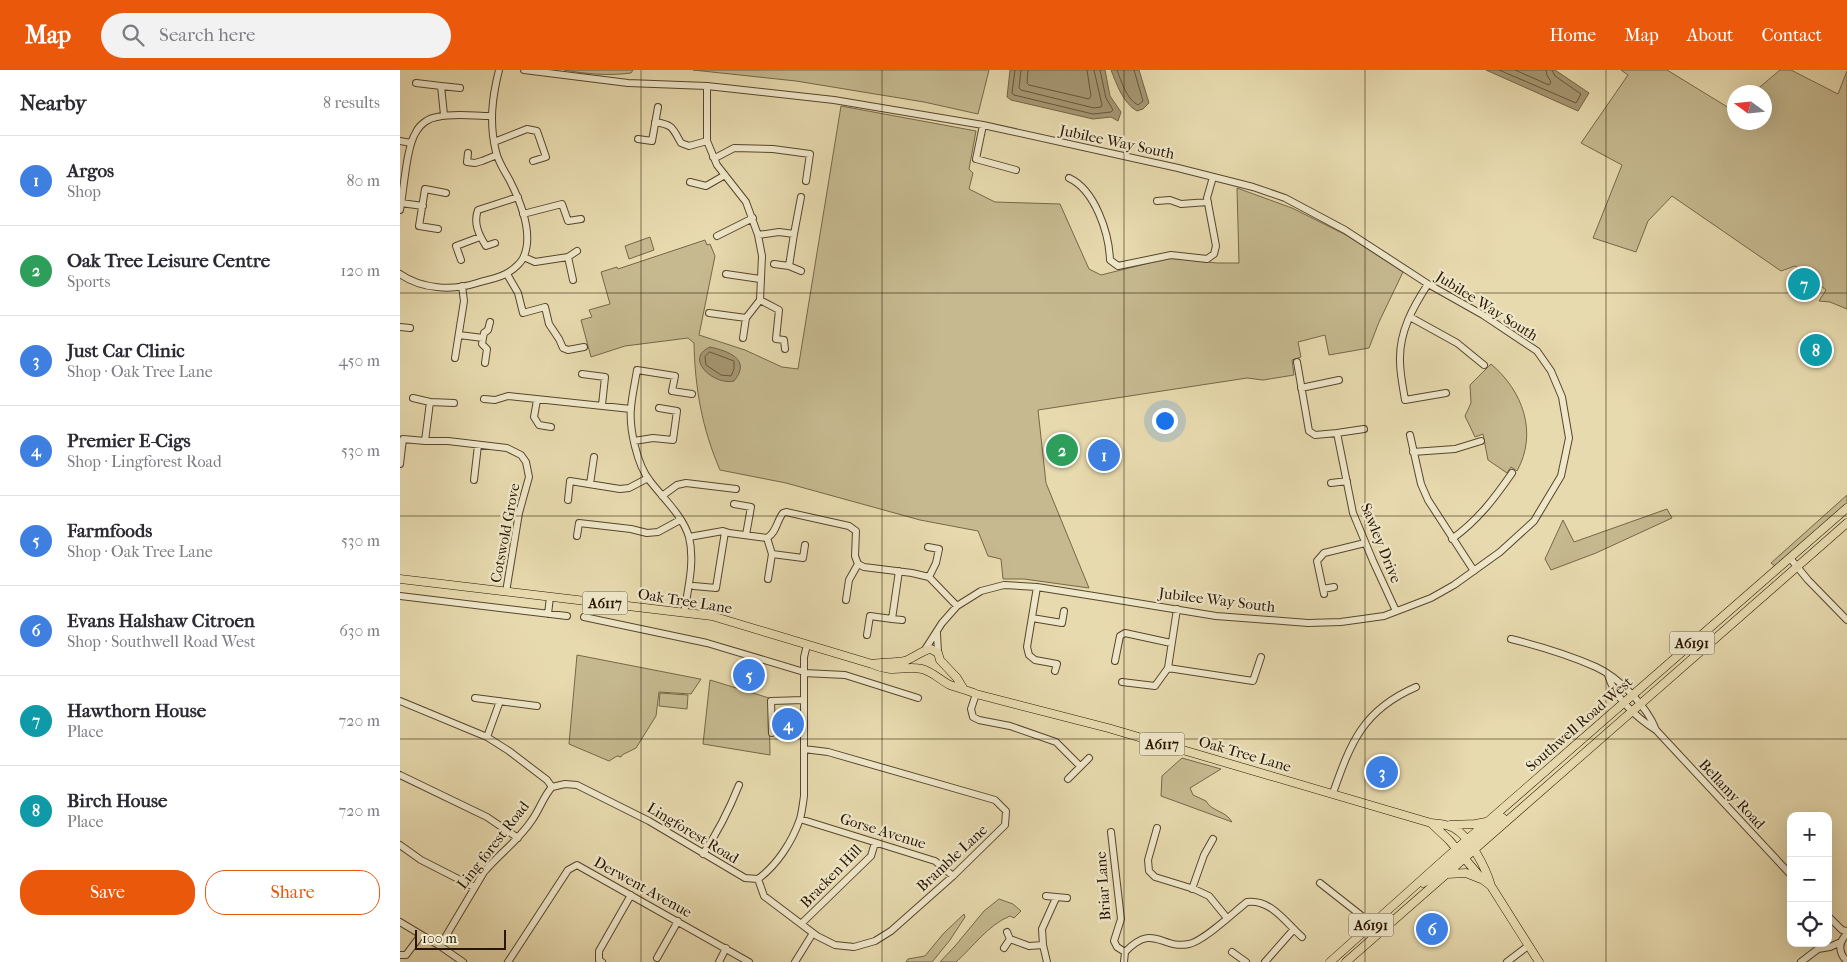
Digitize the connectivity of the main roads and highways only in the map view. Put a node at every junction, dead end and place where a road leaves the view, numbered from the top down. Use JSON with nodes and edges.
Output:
{"nodes":[{"id":1,"x":1847,"y":508,"type":"edge"},
{"id":2,"x":1847,"y":523,"type":"edge"},
{"id":3,"x":400,"y":579,"type":"edge"},
{"id":4,"x":922,"y":652,"type":"junction"},
{"id":5,"x":939,"y":657,"type":"junction"},
{"id":6,"x":872,"y":664,"type":"junction"},
{"id":7,"x":927,"y":670,"type":"junction"},
{"id":8,"x":963,"y":688,"type":"junction"},
{"id":9,"x":1488,"y":822,"type":"junction"},
{"id":10,"x":1431,"y":823,"type":"junction"},
{"id":11,"x":1446,"y":825,"type":"junction"},
{"id":12,"x":1471,"y":845,"type":"junction"},
{"id":13,"x":1461,"y":853,"type":"junction"},
{"id":14,"x":1447,"y":874,"type":"junction"},
{"id":15,"x":1482,"y":879,"type":"junction"},
{"id":16,"x":1491,"y":886,"type":"junction"},
{"id":17,"x":1330,"y":962,"type":"edge"},
{"id":18,"x":1346,"y":962,"type":"edge"},
{"id":19,"x":1539,"y":962,"type":"edge"}],
"edges":[{"from":1,"to":9,"type":"main road","name":"Southwell Road West","number":"A6191"},
{"from":2,"to":12,"type":"main road","name":"Southwell Road West","number":"A6191"},
{"from":3,"to":6,"type":"main road","name":"Oak Tree Lane","number":"A6117"},
{"from":4,"to":5,"type":"main road","name":"Oak Tree Lane","number":"A6117"},
{"from":4,"to":6,"type":"main road","name":"Oak Tree Lane","number":"A6117"},
{"from":4,"to":7,"type":"main road"},
{"from":5,"to":7,"type":"main road"},
{"from":5,"to":8,"type":"main road","name":"Oak Tree Lane","number":"A6117"},
{"from":6,"to":7,"type":"main road","name":"Oak Tree Lane","number":"A6117"},
{"from":7,"to":8,"type":"main road","name":"Oak Tree Lane","number":"A6117"},
{"from":8,"to":10,"type":"main road","name":"Oak Tree Lane","number":"A6117"},
{"from":9,"to":11,"type":"main road"},
{"from":9,"to":12,"type":"main road","name":"Southwell Road West","number":"A6191"},
{"from":10,"to":11,"type":"main road","name":"Oak Tree Lane","number":"A6117"},
{"from":10,"to":13,"type":"main road","name":"Oak Tree Lane","number":"A6117"},
{"from":11,"to":12,"type":"main road","name":"Oak Tree Lane","number":"A6117"},
{"from":12,"to":13,"type":"main road","name":"Southwell Road West","number":"A6191"},
{"from":12,"to":13,"type":"main road"},
{"from":12,"to":16,"type":"main road","number":"A6117"},
{"from":13,"to":14,"type":"main road","name":"Southwell Road West","number":"A6191"},
{"from":13,"to":15,"type":"main road","number":"A6117"},
{"from":13,"to":17,"type":"main road","name":"Southwell Road West","number":"A6191"},
{"from":14,"to":15,"type":"main road"},
{"from":14,"to":18,"type":"main road","name":"Southwell Road West","number":"A6191"},
{"from":15,"to":16,"type":"main road","number":"A6117"},
{"from":16,"to":19,"type":"main road","number":"A6117"}]}
